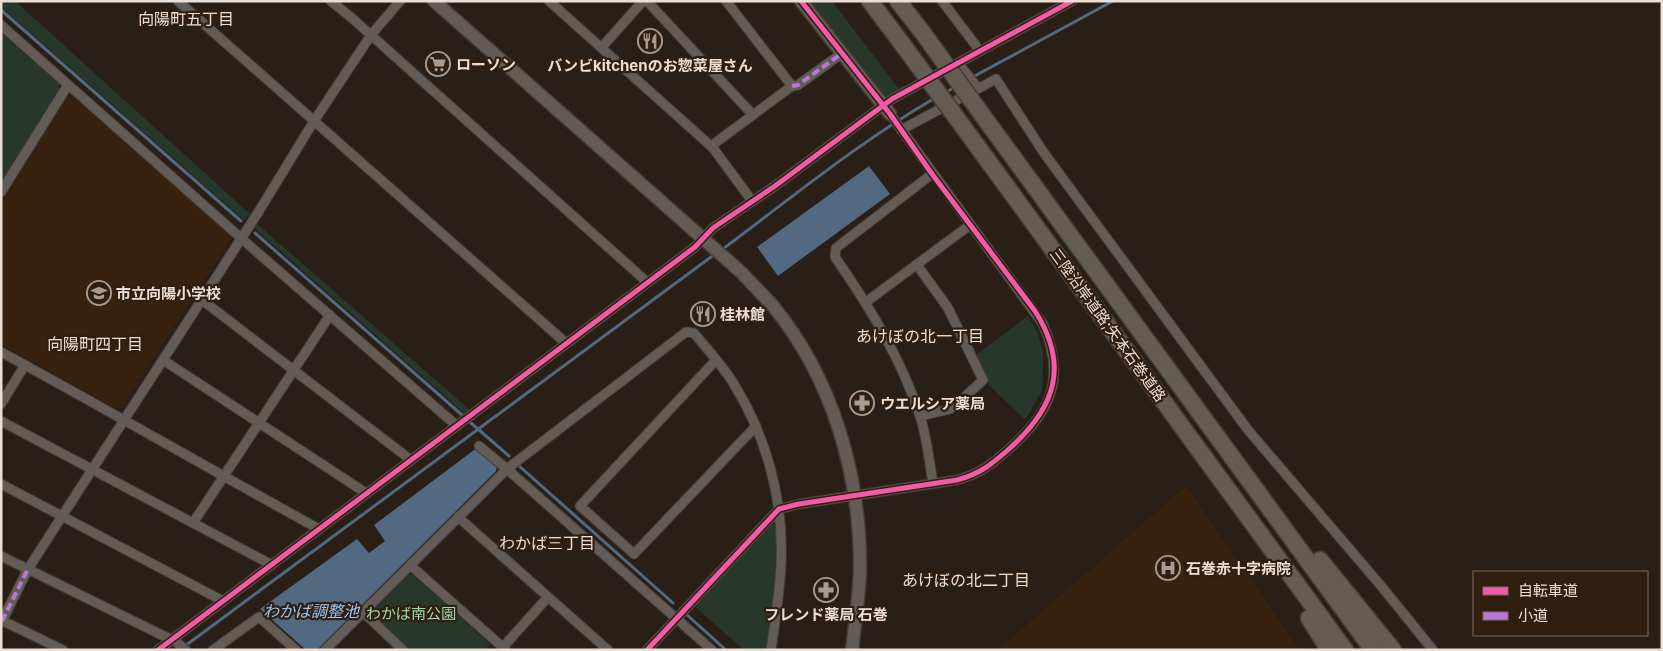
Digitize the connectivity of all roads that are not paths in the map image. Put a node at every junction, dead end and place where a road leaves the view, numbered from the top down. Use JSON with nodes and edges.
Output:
{"nodes":[{"id":1,"x":178,"y":1,"type":"edge"},
{"id":2,"x":331,"y":1,"type":"edge"},
{"id":3,"x":400,"y":1,"type":"edge"},
{"id":4,"x":434,"y":1,"type":"edge"},
{"id":5,"x":643,"y":1,"type":"edge"},
{"id":6,"x":647,"y":1,"type":"edge"},
{"id":7,"x":726,"y":1,"type":"edge"},
{"id":8,"x":801,"y":1,"type":"edge"},
{"id":9,"x":870,"y":1,"type":"edge"},
{"id":10,"x":898,"y":1,"type":"edge"},
{"id":11,"x":942,"y":1,"type":"edge"},
{"id":12,"x":1072,"y":1,"type":"edge"},
{"id":13,"x":555,"y":3,"type":"edge"},
{"id":14,"x":1,"y":25,"type":"edge"},
{"id":15,"x":371,"y":35,"type":"junction"},
{"id":16,"x":602,"y":47,"type":"junction"},
{"id":17,"x":980,"y":51,"type":"junction"},
{"id":18,"x":841,"y":54,"type":"junction"},
{"id":19,"x":958,"y":63,"type":"junction"},
{"id":20,"x":68,"y":84,"type":"junction"},
{"id":21,"x":792,"y":86,"type":"junction"},
{"id":22,"x":978,"y":88,"type":"junction"},
{"id":23,"x":752,"y":115,"type":"junction"},
{"id":24,"x":893,"y":119,"type":"junction"},
{"id":25,"x":314,"y":121,"type":"junction"},
{"id":26,"x":711,"y":146,"type":"junction"},
{"id":27,"x":932,"y":174,"type":"junction"},
{"id":28,"x":1,"y":192,"type":"edge"},
{"id":29,"x":752,"y":201,"type":"junction"},
{"id":30,"x":970,"y":225,"type":"junction"},
{"id":31,"x":241,"y":238,"type":"junction"},
{"id":32,"x":704,"y":238,"type":"junction"},
{"id":33,"x":917,"y":264,"type":"junction"},
{"id":34,"x":647,"y":282,"type":"junction"},
{"id":35,"x":202,"y":300,"type":"junction"},
{"id":36,"x":866,"y":302,"type":"junction"},
{"id":37,"x":330,"y":315,"type":"junction"},
{"id":38,"x":566,"y":343,"type":"junction"},
{"id":39,"x":1,"y":352,"type":"edge"},
{"id":40,"x":163,"y":360,"type":"junction"},
{"id":41,"x":716,"y":360,"type":"junction"},
{"id":42,"x":25,"y":365,"type":"junction"},
{"id":43,"x":294,"y":369,"type":"junction"},
{"id":44,"x":1182,"y":388,"type":"junction"},
{"id":45,"x":1,"y":404,"type":"edge"},
{"id":46,"x":920,"y":416,"type":"junction"},
{"id":47,"x":124,"y":419,"type":"junction"},
{"id":48,"x":1,"y":421,"type":"edge"},
{"id":49,"x":259,"y":423,"type":"junction"},
{"id":50,"x":457,"y":426,"type":"junction"},
{"id":51,"x":756,"y":426,"type":"junction"},
{"id":52,"x":479,"y":446,"type":"dead end"},
{"id":53,"x":411,"y":460,"type":"junction"},
{"id":54,"x":92,"y":469,"type":"junction"},
{"id":55,"x":507,"y":469,"type":"junction"},
{"id":56,"x":223,"y":477,"type":"junction"},
{"id":57,"x":933,"y":483,"type":"junction"},
{"id":58,"x":1,"y":484,"type":"edge"},
{"id":59,"x":366,"y":493,"type":"junction"},
{"id":60,"x":855,"y":495,"type":"junction"},
{"id":61,"x":779,"y":509,"type":"junction"},
{"id":62,"x":62,"y":515,"type":"junction"},
{"id":63,"x":458,"y":517,"type":"junction"},
{"id":64,"x":193,"y":523,"type":"junction"},
{"id":65,"x":1252,"y":523,"type":"junction"},
{"id":66,"x":319,"y":529,"type":"junction"},
{"id":67,"x":1,"y":556,"type":"edge"},
{"id":68,"x":272,"y":565,"type":"junction"},
{"id":69,"x":410,"y":565,"type":"junction"},
{"id":70,"x":28,"y":569,"type":"junction"},
{"id":71,"x":548,"y":597,"type":"junction"},
{"id":72,"x":223,"y":601,"type":"junction"},
{"id":73,"x":363,"y":612,"type":"junction"},
{"id":74,"x":676,"y":619,"type":"junction"},
{"id":75,"x":2,"y":620,"type":"edge"},
{"id":76,"x":174,"y":641,"type":"junction"},
{"id":77,"x":505,"y":648,"type":"edge"},
{"id":78,"x":64,"y":650,"type":"edge"},
{"id":79,"x":158,"y":650,"type":"edge"},
{"id":80,"x":186,"y":650,"type":"edge"},
{"id":81,"x":213,"y":650,"type":"edge"},
{"id":82,"x":296,"y":650,"type":"edge"},
{"id":83,"x":325,"y":650,"type":"edge"},
{"id":84,"x":403,"y":650,"type":"edge"},
{"id":85,"x":608,"y":650,"type":"edge"},
{"id":86,"x":647,"y":650,"type":"edge"},
{"id":87,"x":712,"y":650,"type":"edge"},
{"id":88,"x":771,"y":650,"type":"edge"},
{"id":89,"x":852,"y":650,"type":"edge"},
{"id":90,"x":1329,"y":650,"type":"edge"},
{"id":91,"x":1345,"y":650,"type":"edge"},
{"id":92,"x":1373,"y":650,"type":"edge"},
{"id":93,"x":1393,"y":650,"type":"edge"},
{"id":94,"x":1433,"y":650,"type":"edge"}],
"edges":[{"from":1,"to":25,"type":"street"},
{"from":2,"to":15,"type":"street"},
{"from":3,"to":15,"type":"street"},
{"from":4,"to":32,"type":"street"},
{"from":5,"to":16,"type":"street"},
{"from":6,"to":23,"type":"street"},
{"from":7,"to":21,"type":"street"},
{"from":8,"to":18,"type":"street"},
{"from":9,"to":65,"type":"highway","name":"三陸沿岸道路;矢本石巻道路","bridge":true},
{"from":10,"to":44,"type":"highway","name":"三陸沿岸道路;矢本石巻道路","bridge":true},
{"from":11,"to":17,"type":"street"},
{"from":12,"to":17,"type":"street"},
{"from":13,"to":16,"type":"street"},
{"from":14,"to":20,"type":"street"},
{"from":15,"to":25,"type":"street"},
{"from":15,"to":34,"type":"street"},
{"from":16,"to":26,"type":"street"},
{"from":17,"to":19,"type":"street"},
{"from":18,"to":21,"type":"street"},
{"from":18,"to":24,"type":"street"},
{"from":19,"to":22,"type":"street"},
{"from":19,"to":24,"type":"street"},
{"from":20,"to":28,"type":"street"},
{"from":20,"to":31,"type":"street"},
{"from":21,"to":23,"type":"street"},
{"from":22,"to":24,"type":"street"},
{"from":22,"to":94,"type":"street"},
{"from":23,"to":26,"type":"street"},
{"from":24,"to":27,"type":"street"},
{"from":24,"to":29,"type":"street"},
{"from":25,"to":31,"type":"street"},
{"from":25,"to":38,"type":"street"},
{"from":26,"to":29,"type":"street"},
{"from":27,"to":30,"type":"street"},
{"from":27,"to":36,"type":"street"},
{"from":29,"to":32,"type":"street"},
{"from":30,"to":33,"type":"street"},
{"from":30,"to":57,"type":"street"},
{"from":31,"to":35,"type":"street"},
{"from":31,"to":37,"type":"street"},
{"from":32,"to":34,"type":"street"},
{"from":32,"to":60,"type":"street"},
{"from":33,"to":36,"type":"street"},
{"from":33,"to":46,"type":"street"},
{"from":34,"to":38,"type":"street"},
{"from":35,"to":40,"type":"street"},
{"from":35,"to":43,"type":"street"},
{"from":36,"to":46,"type":"street"},
{"from":37,"to":43,"type":"street"},
{"from":37,"to":50,"type":"street"},
{"from":38,"to":50,"type":"street"},
{"from":39,"to":42,"type":"street"},
{"from":40,"to":47,"type":"street"},
{"from":40,"to":49,"type":"street"},
{"from":41,"to":51,"type":"street"},
{"from":41,"to":51,"type":"street"},
{"from":41,"to":55,"type":"street"},
{"from":42,"to":45,"type":"street"},
{"from":42,"to":47,"type":"street"},
{"from":43,"to":49,"type":"street"},
{"from":43,"to":53,"type":"street"},
{"from":44,"to":92,"type":"highway","name":"三陸沿岸道路;矢本石巻道路"},
{"from":44,"to":93,"type":"highway"},
{"from":46,"to":57,"type":"street"},
{"from":47,"to":54,"type":"street"},
{"from":47,"to":56,"type":"street"},
{"from":48,"to":54,"type":"street"},
{"from":49,"to":56,"type":"street"},
{"from":49,"to":59,"type":"street"},
{"from":50,"to":53,"type":"street"},
{"from":51,"to":61,"type":"street"},
{"from":52,"to":55,"type":"street"},
{"from":53,"to":59,"type":"street"},
{"from":54,"to":62,"type":"street"},
{"from":54,"to":64,"type":"street"},
{"from":55,"to":63,"type":"street"},
{"from":55,"to":74,"type":"street"},
{"from":56,"to":64,"type":"street"},
{"from":56,"to":66,"type":"street"},
{"from":57,"to":60,"type":"street"},
{"from":58,"to":62,"type":"street"},
{"from":59,"to":66,"type":"street"},
{"from":60,"to":61,"type":"street"},
{"from":60,"to":89,"type":"street"},
{"from":61,"to":74,"type":"street"},
{"from":61,"to":88,"type":"street"},
{"from":62,"to":70,"type":"street"},
{"from":62,"to":72,"type":"street"},
{"from":63,"to":69,"type":"street"},
{"from":63,"to":71,"type":"street"},
{"from":64,"to":68,"type":"street"},
{"from":65,"to":90,"type":"highway"},
{"from":65,"to":91,"type":"highway","name":"三陸沿岸道路;矢本石巻道路"},
{"from":66,"to":68,"type":"street"},
{"from":67,"to":70,"type":"street"},
{"from":68,"to":72,"type":"street"},
{"from":69,"to":73,"type":"street"},
{"from":69,"to":77,"type":"street"},
{"from":70,"to":75,"type":"street"},
{"from":70,"to":76,"type":"street"},
{"from":71,"to":77,"type":"street"},
{"from":71,"to":85,"type":"street"},
{"from":72,"to":76,"type":"street"},
{"from":73,"to":83,"type":"street"},
{"from":73,"to":84,"type":"street"},
{"from":74,"to":86,"type":"street"},
{"from":74,"to":87,"type":"street"},
{"from":75,"to":78,"type":"street"},
{"from":76,"to":79,"type":"street"},
{"from":76,"to":80,"type":"street"},
{"from":81,"to":82,"type":"street"}]}
